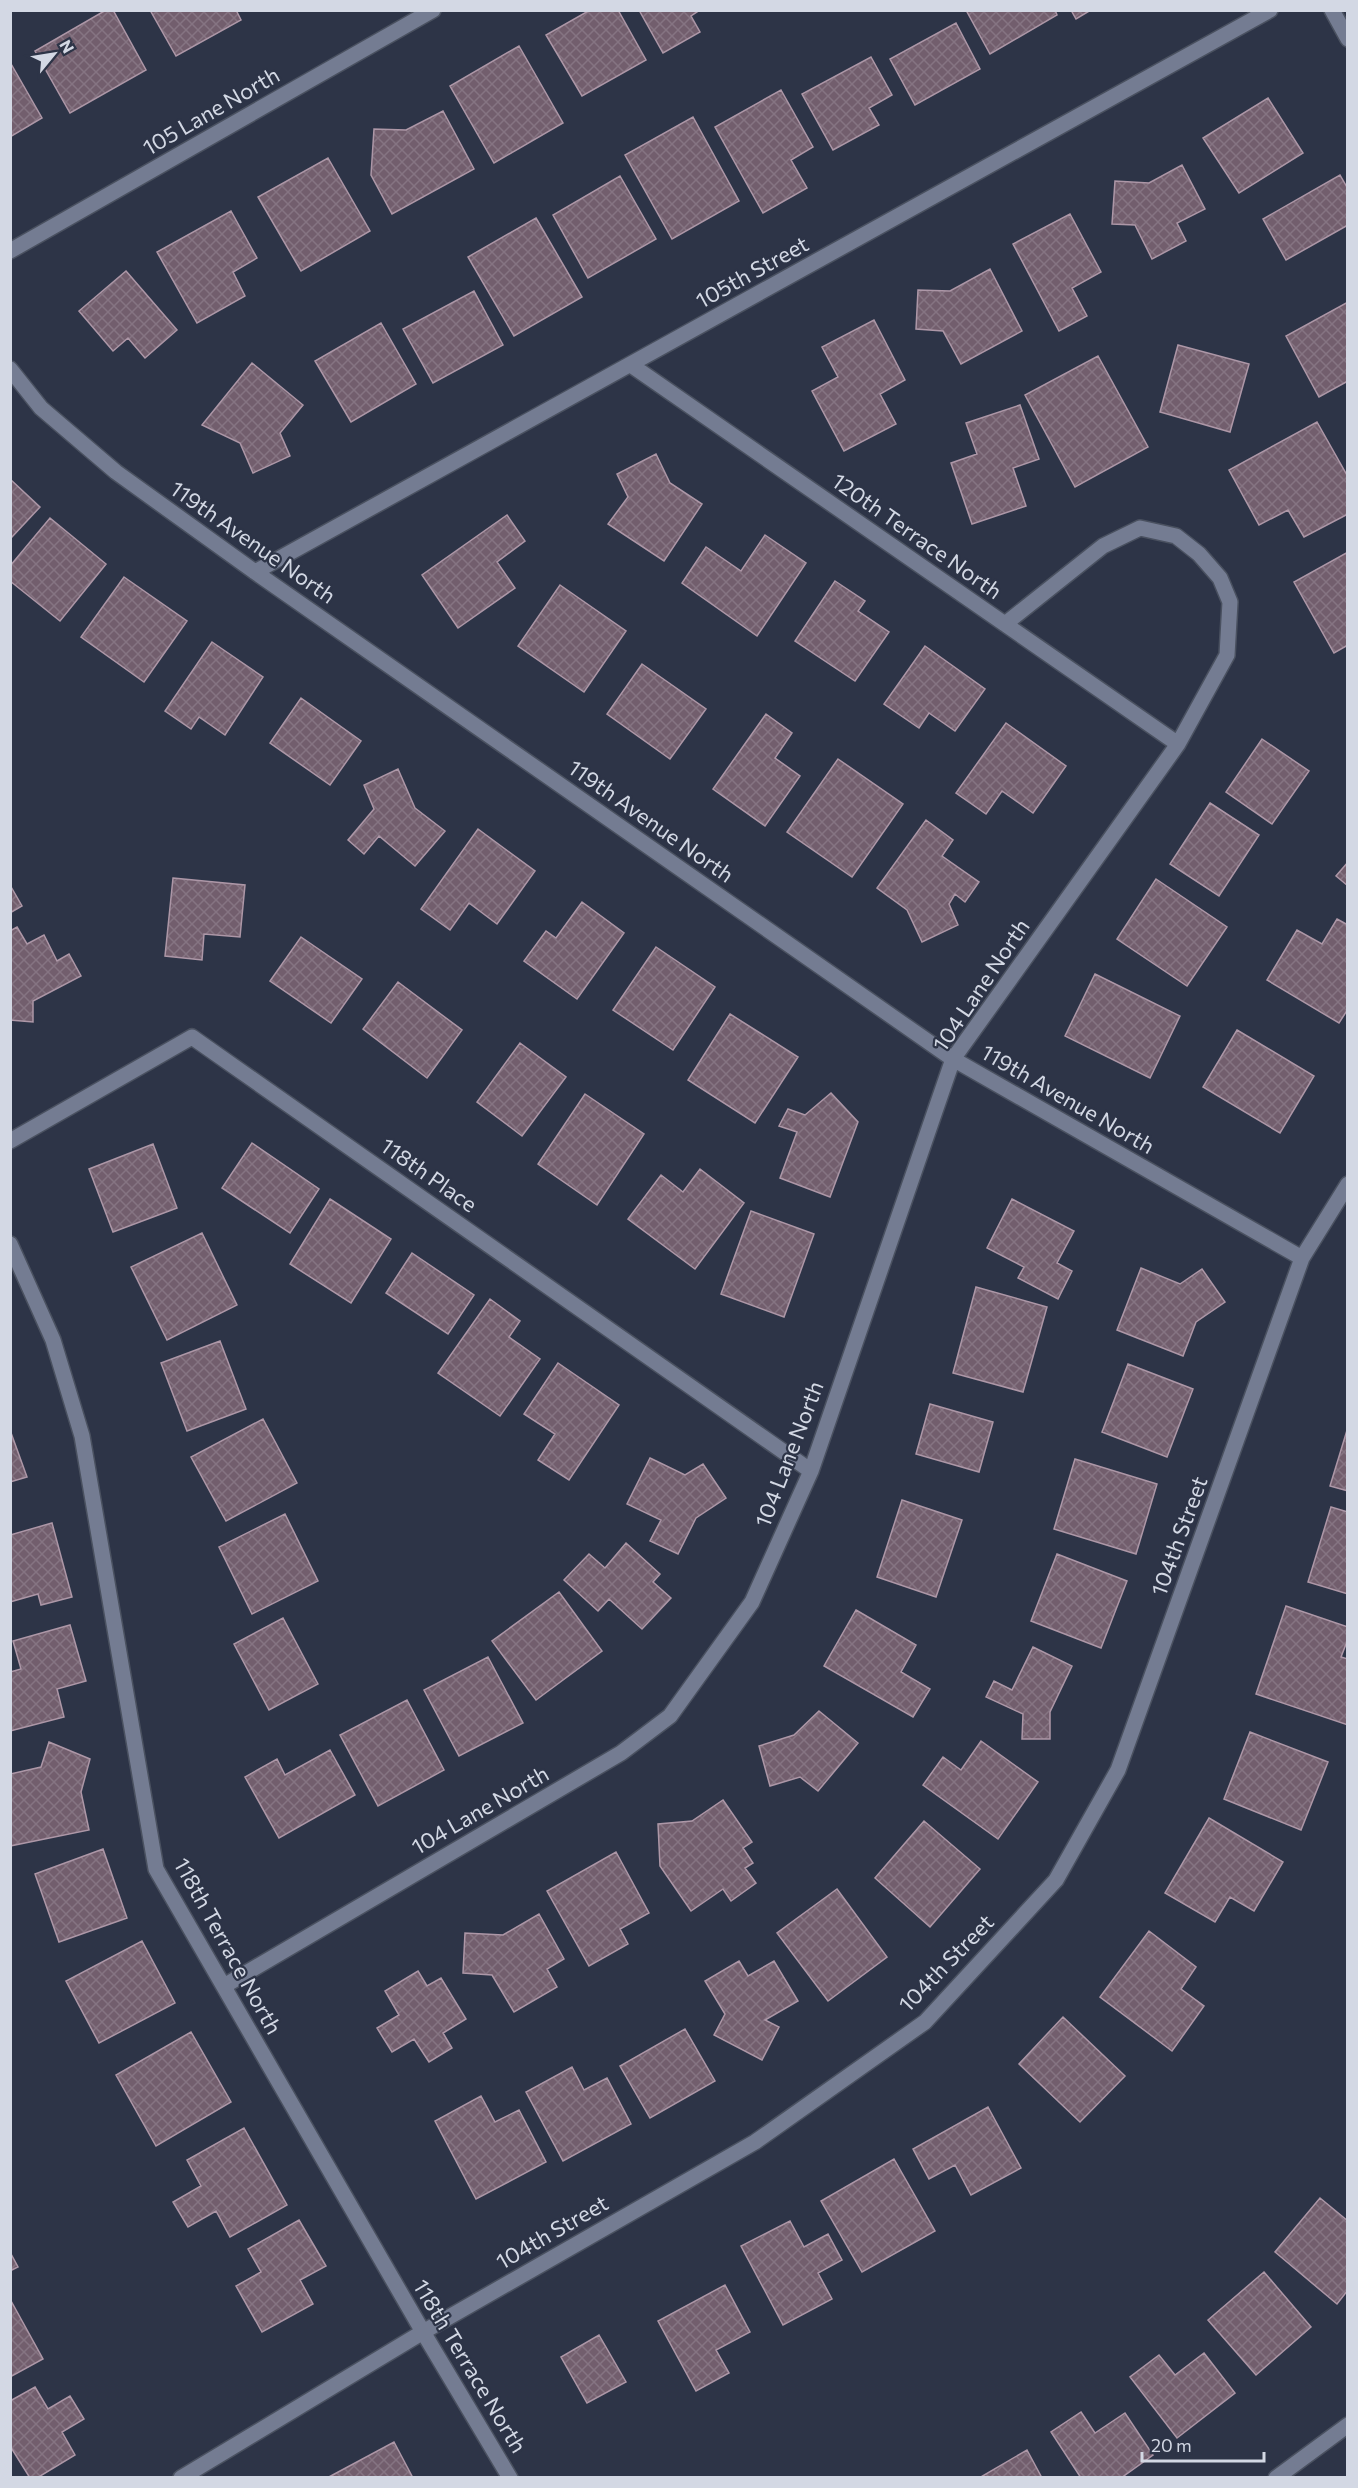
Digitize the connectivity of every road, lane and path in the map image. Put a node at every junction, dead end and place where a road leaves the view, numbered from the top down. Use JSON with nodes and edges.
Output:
{"nodes":[{"id":1,"x":433,"y":10,"type":"edge"},
{"id":2,"x":1270,"y":10,"type":"edge"},
{"id":3,"x":1332,"y":10,"type":"edge"},
{"id":4,"x":1347,"y":39,"type":"edge"},
{"id":5,"x":10,"y":251,"type":"edge"},
{"id":6,"x":631,"y":365,"type":"junction"},
{"id":7,"x":10,"y":369,"type":"edge"},
{"id":8,"x":255,"y":572,"type":"junction"},
{"id":9,"x":1005,"y":624,"type":"junction"},
{"id":10,"x":1178,"y":744,"type":"junction"},
{"id":11,"x":953,"y":1059,"type":"junction"},
{"id":12,"x":10,"y":1141,"type":"edge"},
{"id":13,"x":1347,"y":1184,"type":"edge"},
{"id":14,"x":10,"y":1244,"type":"edge"},
{"id":15,"x":1302,"y":1258,"type":"junction"},
{"id":16,"x":811,"y":1471,"type":"junction"},
{"id":17,"x":224,"y":1986,"type":"junction"},
{"id":18,"x":423,"y":2332,"type":"junction"},
{"id":19,"x":1347,"y":2425,"type":"edge"},
{"id":20,"x":181,"y":2478,"type":"edge"},
{"id":21,"x":510,"y":2478,"type":"edge"},
{"id":22,"x":1276,"y":2478,"type":"edge"}],
"edges":[{"from":1,"to":5,"type":"street","name":"105 Lane North"},
{"from":2,"to":6,"type":"street","name":"105th Street"},
{"from":3,"to":4,"type":"street"},
{"from":6,"to":8,"type":"street","name":"105th Street"},
{"from":6,"to":9,"type":"street","name":"120th Terrace North"},
{"from":7,"to":8,"type":"street","name":"119th Avenue North"},
{"from":8,"to":11,"type":"street","name":"119th Avenue North"},
{"from":9,"to":10,"type":"street","name":"120th Terrace North"},
{"from":9,"to":10,"type":"street","name":"104 Lane North"},
{"from":10,"to":11,"type":"street","name":"104 Lane North"},
{"from":11,"to":15,"type":"street","name":"119th Avenue North"},
{"from":11,"to":16,"type":"street","name":"104 Lane North"},
{"from":12,"to":16,"type":"street","name":"118th Place"},
{"from":13,"to":15,"type":"street","name":"104th Street"},
{"from":14,"to":17,"type":"street","name":"118th Terrace North"},
{"from":15,"to":18,"type":"street","name":"104th Street"},
{"from":16,"to":17,"type":"street","name":"104 Lane North"},
{"from":17,"to":18,"type":"street","name":"118th Terrace North"},
{"from":18,"to":20,"type":"street","name":"104th Street"},
{"from":18,"to":21,"type":"street","name":"118th Terrace North"},
{"from":19,"to":22,"type":"street"}]}
